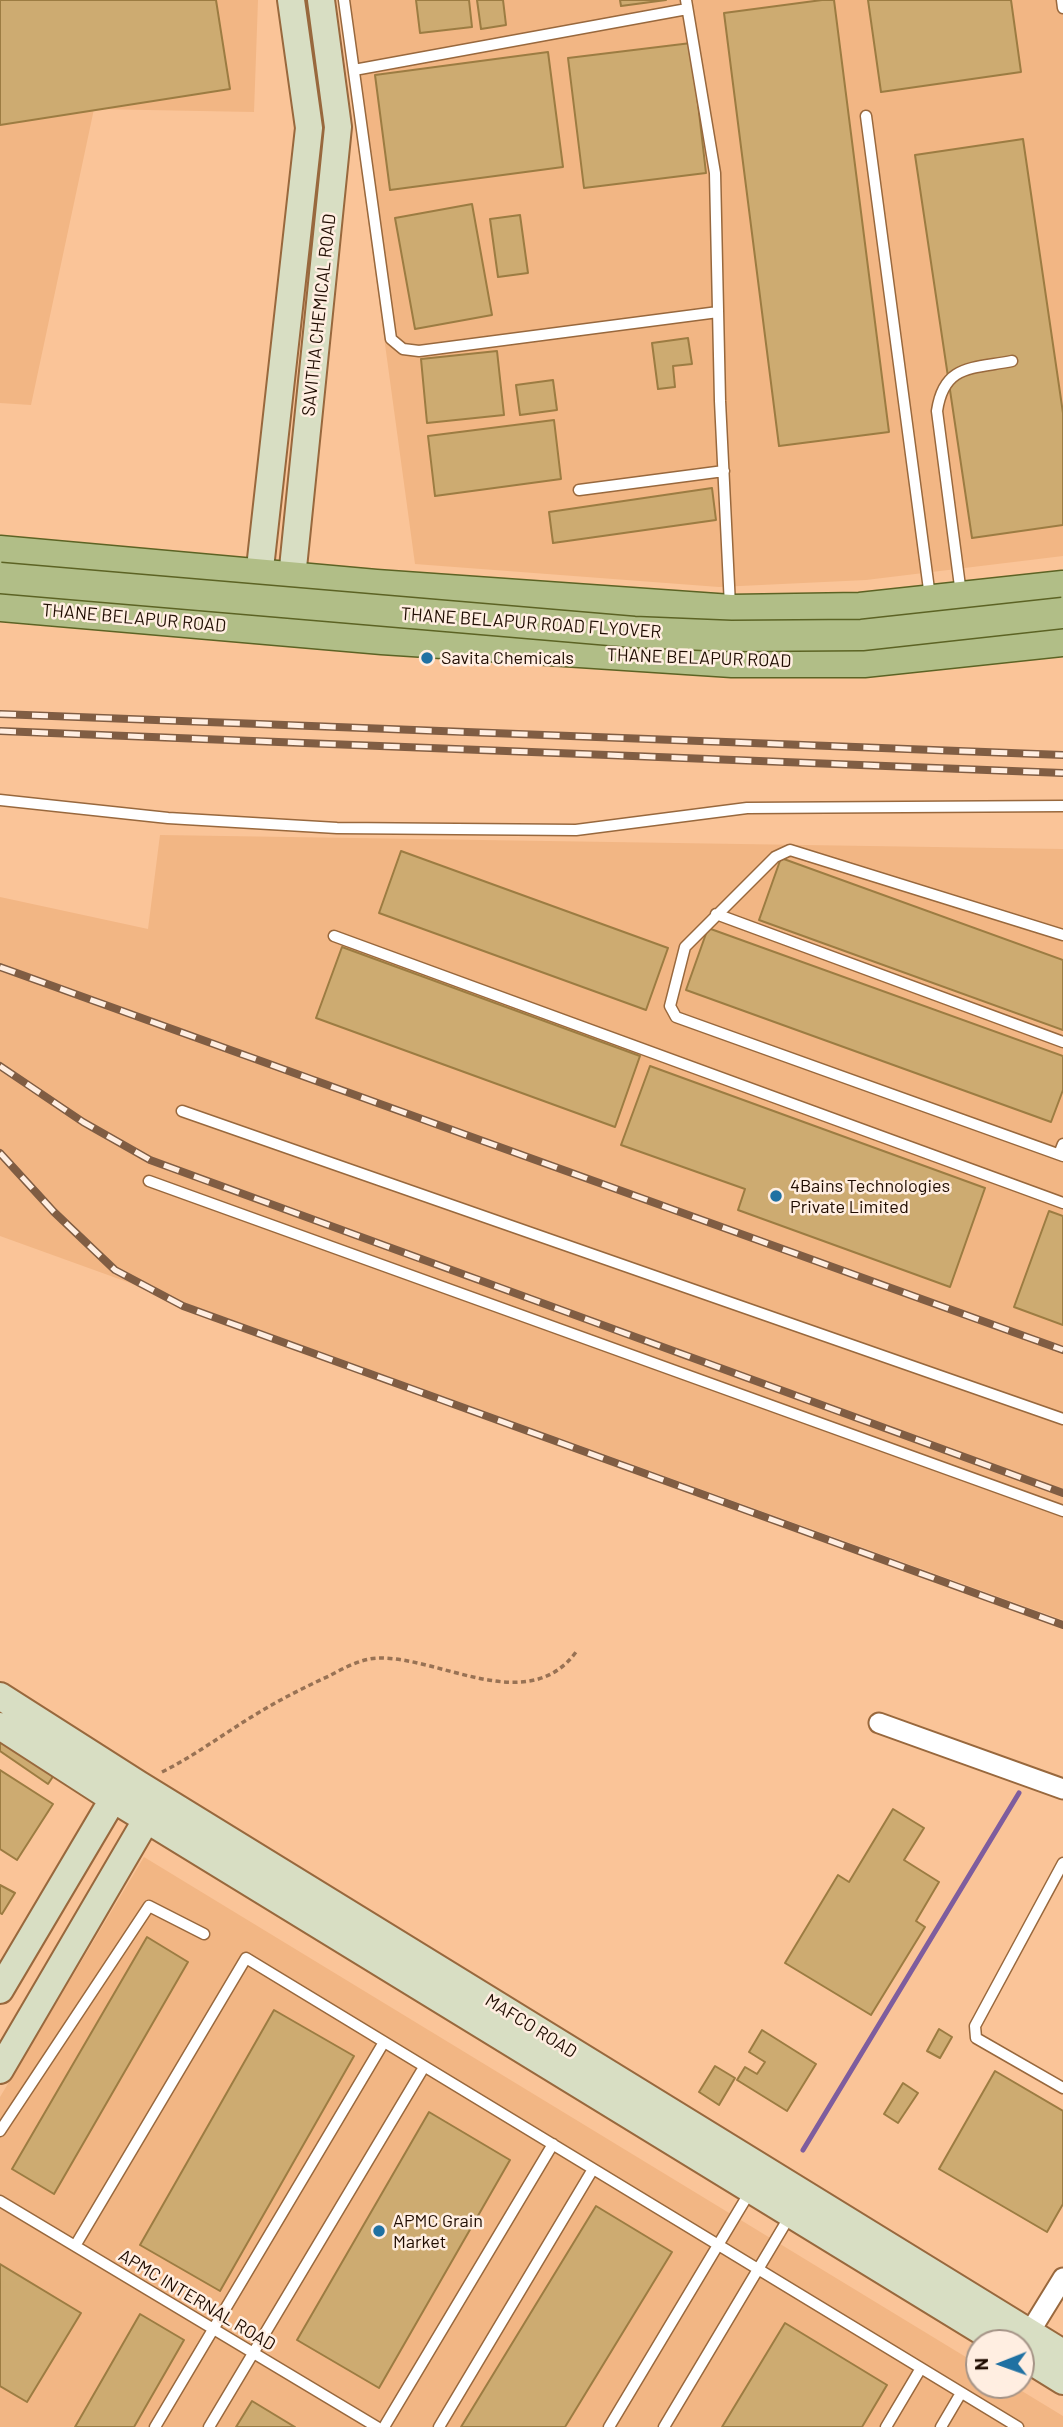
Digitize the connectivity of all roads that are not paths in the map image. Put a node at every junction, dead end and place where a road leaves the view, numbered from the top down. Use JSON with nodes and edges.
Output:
{"nodes":[{"id":1,"x":291,"y":0,"type":"edge"},
{"id":2,"x":321,"y":0,"type":"edge"},
{"id":3,"x":344,"y":0,"type":"edge"},
{"id":4,"x":1062,"y":0,"type":"edge"},
{"id":5,"x":686,"y":4,"type":"edge"},
{"id":6,"x":1063,"y":8,"type":"edge"},
{"id":7,"x":354,"y":70,"type":"junction"},
{"id":8,"x":866,"y":116,"type":"dead end"},
{"id":9,"x":718,"y":312,"type":"junction"},
{"id":10,"x":1012,"y":361,"type":"dead end"},
{"id":11,"x":724,"y":471,"type":"junction"},
{"id":12,"x":579,"y":490,"type":"dead end"},
{"id":13,"x":0,"y":551,"type":"edge"},
{"id":14,"x":260,"y":575,"type":"junction"},
{"id":15,"x":0,"y":578,"type":"edge"},
{"id":16,"x":292,"y":578,"type":"junction"},
{"id":17,"x":1063,"y":586,"type":"edge"},
{"id":18,"x":961,"y":597,"type":"junction"},
{"id":19,"x":930,"y":601,"type":"junction"},
{"id":20,"x":0,"y":606,"type":"edge"},
{"id":21,"x":731,"y":610,"type":"junction"},
{"id":22,"x":1063,"y":613,"type":"edge"},
{"id":23,"x":254,"y":628,"type":"junction"},
{"id":24,"x":286,"y":631,"type":"junction"},
{"id":25,"x":1063,"y":641,"type":"edge"},
{"id":26,"x":0,"y":800,"type":"edge"},
{"id":27,"x":1063,"y":806,"type":"edge"},
{"id":28,"x":716,"y":914,"type":"junction"},
{"id":29,"x":1063,"y":935,"type":"edge"},
{"id":30,"x":334,"y":936,"type":"dead end"},
{"id":31,"x":1063,"y":1042,"type":"edge"},
{"id":32,"x":182,"y":1111,"type":"dead end"},
{"id":33,"x":1062,"y":1151,"type":"edge"},
{"id":34,"x":149,"y":1181,"type":"dead end"},
{"id":35,"x":1063,"y":1203,"type":"edge"},
{"id":36,"x":1063,"y":1419,"type":"edge"},
{"id":37,"x":1063,"y":1511,"type":"edge"},
{"id":38,"x":0,"y":1696,"type":"edge"},
{"id":39,"x":879,"y":1723,"type":"dead end"},
{"id":40,"x":0,"y":1726,"type":"edge"},
{"id":41,"x":1063,"y":1789,"type":"edge"},
{"id":42,"x":136,"y":1796,"type":"junction"},
{"id":43,"x":1063,"y":1863,"type":"edge"},
{"id":44,"x":204,"y":1934,"type":"dead end"},
{"id":45,"x":8,"y":1957,"type":"edge"},
{"id":46,"x":0,"y":1990,"type":"edge"},
{"id":47,"x":384,"y":2042,"type":"junction"},
{"id":48,"x":424,"y":2067,"type":"junction"},
{"id":49,"x":0,"y":2070,"type":"edge"},
{"id":50,"x":1063,"y":2088,"type":"edge"},
{"id":51,"x":0,"y":2131,"type":"edge"},
{"id":52,"x":553,"y":2144,"type":"junction"},
{"id":53,"x":593,"y":2169,"type":"junction"},
{"id":54,"x":757,"y":2180,"type":"junction"},
{"id":55,"x":0,"y":2201,"type":"edge"},
{"id":56,"x":797,"y":2204,"type":"junction"},
{"id":57,"x":718,"y":2245,"type":"junction"},
{"id":58,"x":75,"y":2246,"type":"junction"},
{"id":59,"x":758,"y":2269,"type":"junction"},
{"id":60,"x":1063,"y":2278,"type":"edge"},
{"id":61,"x":213,"y":2329,"type":"junction"},
{"id":62,"x":980,"y":2329,"type":"edge"},
{"id":63,"x":1000,"y":2329,"type":"edge"},
{"id":64,"x":1033,"y":2329,"type":"edge"},
{"id":65,"x":1035,"y":2347,"type":"edge"},
{"id":66,"x":253,"y":2353,"type":"junction"},
{"id":67,"x":1063,"y":2353,"type":"edge"},
{"id":68,"x":1035,"y":2354,"type":"edge"},
{"id":69,"x":921,"y":2368,"type":"junction"},
{"id":70,"x":1063,"y":2381,"type":"edge"},
{"id":71,"x":961,"y":2393,"type":"junction"},
{"id":72,"x":155,"y":2427,"type":"edge"},
{"id":73,"x":209,"y":2427,"type":"edge"},
{"id":74,"x":377,"y":2427,"type":"edge"},
{"id":75,"x":384,"y":2427,"type":"edge"},
{"id":76,"x":439,"y":2427,"type":"edge"},
{"id":77,"x":609,"y":2427,"type":"edge"},
{"id":78,"x":664,"y":2427,"type":"edge"},
{"id":79,"x":886,"y":2427,"type":"edge"},
{"id":80,"x":941,"y":2427,"type":"edge"},
{"id":81,"x":1018,"y":2427,"type":"edge"}],
"edges":[{"from":1,"to":14,"type":"main road","name":"SAVITHA CHEMICAL ROAD"},
{"from":2,"to":16,"type":"main road","name":"SAVITHA CHEMICAL ROAD"},
{"from":3,"to":7,"type":"lane"},
{"from":4,"to":6,"type":"lane"},
{"from":5,"to":7,"type":"lane"},
{"from":5,"to":9,"type":"lane"},
{"from":7,"to":9,"type":"lane"},
{"from":8,"to":19,"type":"lane"},
{"from":9,"to":11,"type":"lane"},
{"from":10,"to":18,"type":"lane"},
{"from":11,"to":12,"type":"lane"},
{"from":11,"to":21,"type":"lane"},
{"from":13,"to":14,"type":"main road"},
{"from":14,"to":16,"type":"main road"},
{"from":14,"to":23,"type":"main road","name":"SAVITHA CHEMICAL ROAD"},
{"from":15,"to":22,"type":"main road","name":"THANE BELAPUR ROAD FLYOVER","bridge":true},
{"from":16,"to":21,"type":"main road"},
{"from":16,"to":24,"type":"main road","name":"SAVITHA CHEMICAL ROAD"},
{"from":17,"to":18,"type":"main road"},
{"from":18,"to":19,"type":"main road"},
{"from":19,"to":21,"type":"main road"},
{"from":20,"to":23,"type":"main road","name":"THANE BELAPUR ROAD"},
{"from":23,"to":24,"type":"main road","name":"THANE BELAPUR ROAD"},
{"from":24,"to":25,"type":"main road","name":"THANE BELAPUR ROAD"},
{"from":26,"to":27,"type":"lane"},
{"from":28,"to":29,"type":"lane"},
{"from":28,"to":31,"type":"lane"},
{"from":28,"to":33,"type":"lane"},
{"from":30,"to":35,"type":"lane"},
{"from":32,"to":36,"type":"lane"},
{"from":34,"to":37,"type":"lane"},
{"from":38,"to":42,"type":"main road","name":"MAFCO ROAD"},
{"from":39,"to":41,"type":"street"},
{"from":40,"to":42,"type":"main road","name":"MAFCO ROAD"},
{"from":42,"to":45,"type":"main road"},
{"from":42,"to":49,"type":"main road"},
{"from":42,"to":54,"type":"main road","name":"MAFCO ROAD"},
{"from":43,"to":50,"type":"lane"},
{"from":44,"to":51,"type":"lane"},
{"from":45,"to":46,"type":"main road"},
{"from":47,"to":48,"type":"lane"},
{"from":47,"to":58,"type":"lane"},
{"from":47,"to":61,"type":"lane"},
{"from":48,"to":52,"type":"lane"},
{"from":48,"to":66,"type":"lane"},
{"from":52,"to":53,"type":"lane"},
{"from":52,"to":75,"type":"lane"},
{"from":53,"to":57,"type":"lane"},
{"from":53,"to":76,"type":"lane"},
{"from":54,"to":56,"type":"main road","name":"MAFCO ROAD"},
{"from":54,"to":57,"type":"lane"},
{"from":55,"to":58,"type":"lane","name":"APMC INTERNAL ROAD"},
{"from":56,"to":59,"type":"lane"},
{"from":56,"to":62,"type":"main road","name":"MAFCO ROAD"},
{"from":56,"to":63,"type":"main road","name":"MAFCO ROAD"},
{"from":57,"to":59,"type":"lane"},
{"from":57,"to":77,"type":"lane"},
{"from":58,"to":61,"type":"lane","name":"APMC INTERNAL ROAD"},
{"from":59,"to":69,"type":"lane"},
{"from":59,"to":78,"type":"lane"},
{"from":60,"to":64,"type":"street"},
{"from":61,"to":66,"type":"lane","name":"APMC INTERNAL ROAD"},
{"from":61,"to":72,"type":"lane"},
{"from":65,"to":67,"type":"main road","name":"MAFCO ROAD"},
{"from":66,"to":73,"type":"lane"},
{"from":66,"to":74,"type":"lane","name":"APMC INTERNAL ROAD"},
{"from":68,"to":70,"type":"main road","name":"MAFCO ROAD"},
{"from":69,"to":71,"type":"lane"},
{"from":69,"to":79,"type":"lane"},
{"from":71,"to":80,"type":"lane"},
{"from":71,"to":81,"type":"lane"}]}
